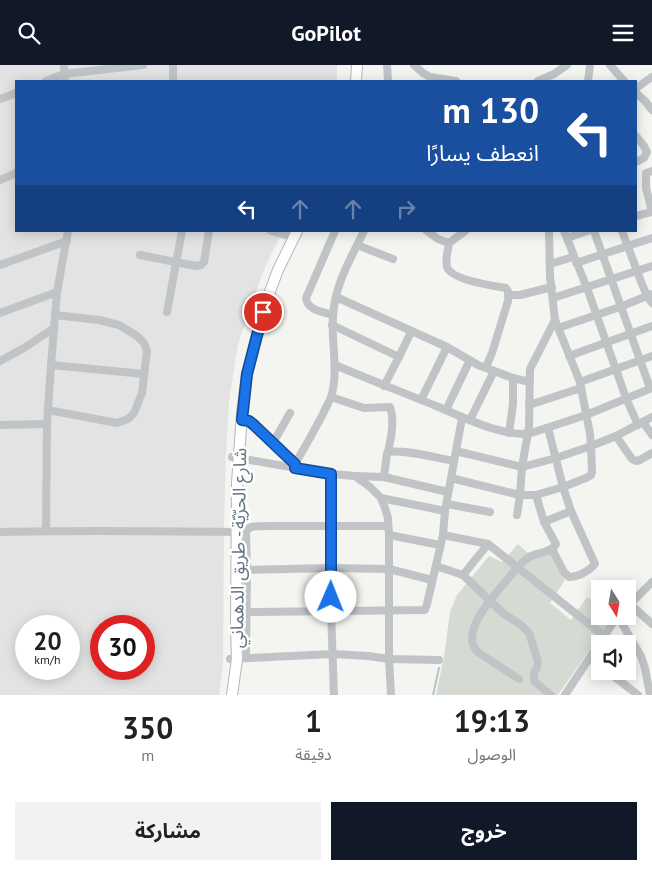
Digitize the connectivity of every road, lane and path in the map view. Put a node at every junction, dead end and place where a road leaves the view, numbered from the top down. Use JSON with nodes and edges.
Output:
{"nodes":[{"id":1,"x":64,"y":65,"type":"edge"},
{"id":2,"x":143,"y":65,"type":"edge"},
{"id":3,"x":173,"y":65,"type":"edge"},
{"id":4,"x":355,"y":65,"type":"edge"},
{"id":5,"x":387,"y":65,"type":"edge"},
{"id":6,"x":414,"y":65,"type":"edge"},
{"id":7,"x":567,"y":65,"type":"edge"},
{"id":8,"x":590,"y":65,"type":"edge"},
{"id":9,"x":610,"y":65,"type":"edge"},
{"id":10,"x":589,"y":77,"type":"edge"},
{"id":11,"x":652,"y":77,"type":"edge"},
{"id":12,"x":65,"y":78,"type":"edge"},
{"id":13,"x":52,"y":80,"type":"edge"},
{"id":14,"x":173,"y":80,"type":"edge"},
{"id":15,"x":354,"y":80,"type":"edge"},
{"id":16,"x":388,"y":80,"type":"edge"},
{"id":17,"x":444,"y":80,"type":"edge"},
{"id":18,"x":540,"y":80,"type":"edge"},
{"id":19,"x":623,"y":80,"type":"edge"},
{"id":20,"x":637,"y":87,"type":"edge"},
{"id":21,"x":15,"y":93,"type":"edge"},
{"id":22,"x":637,"y":94,"type":"edge"},
{"id":23,"x":0,"y":99,"type":"edge"},
{"id":24,"x":652,"y":110,"type":"edge"},
{"id":25,"x":637,"y":137,"type":"edge"},
{"id":26,"x":639,"y":161,"type":"edge"},
{"id":27,"x":649,"y":172,"type":"edge"},
{"id":28,"x":15,"y":173,"type":"edge"},
{"id":29,"x":0,"y":180,"type":"edge"},
{"id":30,"x":652,"y":212,"type":"edge"},
{"id":31,"x":637,"y":216,"type":"edge"},
{"id":32,"x":68,"y":232,"type":"edge"},
{"id":33,"x":182,"y":232,"type":"edge"},
{"id":34,"x":210,"y":232,"type":"edge"},
{"id":35,"x":335,"y":232,"type":"edge"},
{"id":36,"x":364,"y":232,"type":"edge"},
{"id":37,"x":428,"y":232,"type":"edge"},
{"id":38,"x":464,"y":232,"type":"edge"},
{"id":39,"x":549,"y":232,"type":"edge"},
{"id":40,"x":582,"y":232,"type":"edge"},
{"id":41,"x":594,"y":232,"type":"edge"},
{"id":42,"x":622,"y":232,"type":"edge"},
{"id":43,"x":292,"y":233,"type":"edge"},
{"id":44,"x":566,"y":235,"type":"edge"},
{"id":45,"x":652,"y":238,"type":"edge"},
{"id":46,"x":67,"y":241,"type":"junction"},
{"id":47,"x":449,"y":243,"type":"junction"},
{"id":48,"x":357,"y":245,"type":"junction"},
{"id":49,"x":628,"y":245,"type":"junction"},
{"id":50,"x":140,"y":255,"type":"dead end"},
{"id":51,"x":603,"y":255,"type":"junction"},
{"id":52,"x":392,"y":259,"type":"dead end"},
{"id":53,"x":575,"y":260,"type":"junction"},
{"id":54,"x":176,"y":262,"type":"junction"},
{"id":55,"x":550,"y":264,"type":"junction"},
{"id":56,"x":0,"y":265,"type":"edge"},
{"id":57,"x":652,"y":266,"type":"edge"},
{"id":58,"x":637,"y":270,"type":"junction"},
{"id":59,"x":611,"y":279,"type":"junction"},
{"id":60,"x":552,"y":287,"type":"junction"},
{"id":61,"x":587,"y":287,"type":"junction"},
{"id":62,"x":57,"y":293,"type":"junction"},
{"id":63,"x":508,"y":295,"type":"junction"},
{"id":64,"x":336,"y":297,"type":"junction"},
{"id":65,"x":553,"y":298,"type":"junction"},
{"id":66,"x":650,"y":298,"type":"edge"},
{"id":67,"x":620,"y":307,"type":"junction"},
{"id":68,"x":0,"y":313,"type":"edge"},
{"id":69,"x":167,"y":313,"type":"dead end"},
{"id":70,"x":55,"y":315,"type":"junction"},
{"id":71,"x":332,"y":315,"type":"junction"},
{"id":72,"x":596,"y":315,"type":"junction"},
{"id":73,"x":556,"y":324,"type":"junction"},
{"id":74,"x":332,"y":325,"type":"junction"},
{"id":75,"x":652,"y":326,"type":"edge"},
{"id":76,"x":54,"y":328,"type":"junction"},
{"id":77,"x":411,"y":332,"type":"junction"},
{"id":78,"x":630,"y":334,"type":"junction"},
{"id":79,"x":606,"y":342,"type":"junction"},
{"id":80,"x":446,"y":347,"type":"junction"},
{"id":81,"x":569,"y":356,"type":"junction"},
{"id":82,"x":652,"y":356,"type":"edge"},
{"id":83,"x":398,"y":357,"type":"junction"},
{"id":84,"x":470,"y":360,"type":"junction"},
{"id":85,"x":0,"y":361,"type":"edge"},
{"id":86,"x":640,"y":361,"type":"junction"},
{"id":87,"x":51,"y":365,"type":"junction"},
{"id":88,"x":335,"y":365,"type":"junction"},
{"id":89,"x":486,"y":367,"type":"junction"},
{"id":90,"x":615,"y":369,"type":"junction"},
{"id":91,"x":494,"y":371,"type":"junction"},
{"id":92,"x":144,"y":374,"type":"junction"},
{"id":93,"x":513,"y":378,"type":"junction"},
{"id":94,"x":530,"y":382,"type":"junction"},
{"id":95,"x":384,"y":385,"type":"junction"},
{"id":96,"x":580,"y":385,"type":"junction"},
{"id":97,"x":651,"y":388,"type":"edge"},
{"id":98,"x":331,"y":397,"type":"junction"},
{"id":99,"x":626,"y":398,"type":"junction"},
{"id":100,"x":421,"y":400,"type":"junction"},
{"id":101,"x":530,"y":405,"type":"junction"},
{"id":102,"x":48,"y":410,"type":"junction"},
{"id":103,"x":446,"y":410,"type":"junction"},
{"id":104,"x":290,"y":413,"type":"dead end"},
{"id":105,"x":586,"y":415,"type":"junction"},
{"id":106,"x":652,"y":417,"type":"edge"},
{"id":107,"x":466,"y":419,"type":"junction"},
{"id":108,"x":242,"y":420,"type":"junction"},
{"id":109,"x":47,"y":424,"type":"junction"},
{"id":110,"x":640,"y":424,"type":"junction"},
{"id":111,"x":0,"y":425,"type":"edge"},
{"id":112,"x":548,"y":428,"type":"junction"},
{"id":113,"x":509,"y":433,"type":"junction"},
{"id":114,"x":528,"y":434,"type":"junction"},
{"id":115,"x":652,"y":435,"type":"edge"},
{"id":116,"x":616,"y":436,"type":"junction"},
{"id":117,"x":273,"y":443,"type":"junction"},
{"id":118,"x":591,"y":446,"type":"junction"},
{"id":119,"x":456,"y":451,"type":"junction"},
{"id":120,"x":388,"y":452,"type":"junction"},
{"id":121,"x":652,"y":453,"type":"edge"},
{"id":122,"x":236,"y":458,"type":"junction"},
{"id":123,"x":556,"y":458,"type":"junction"},
{"id":124,"x":454,"y":461,"type":"junction"},
{"id":125,"x":295,"y":466,"type":"junction"},
{"id":126,"x":522,"y":467,"type":"junction"},
{"id":127,"x":331,"y":474,"type":"junction"},
{"id":128,"x":355,"y":477,"type":"junction"},
{"id":129,"x":384,"y":477,"type":"junction"},
{"id":130,"x":451,"y":478,"type":"junction"},
{"id":131,"x":563,"y":487,"type":"junction"},
{"id":132,"x":448,"y":492,"type":"junction"},
{"id":133,"x":520,"y":495,"type":"junction"},
{"id":134,"x":536,"y":495,"type":"junction"},
{"id":135,"x":381,"y":498,"type":"junction"},
{"id":136,"x":446,"y":507,"type":"junction"},
{"id":137,"x":571,"y":511,"type":"junction"},
{"id":138,"x":490,"y":512,"type":"dead end"},
{"id":139,"x":517,"y":515,"type":"dead end"},
{"id":140,"x":544,"y":522,"type":"junction"},
{"id":141,"x":330,"y":526,"type":"junction"},
{"id":142,"x":388,"y":526,"type":"junction"},
{"id":143,"x":46,"y":531,"type":"junction"},
{"id":144,"x":0,"y":532,"type":"edge"},
{"id":145,"x":234,"y":532,"type":"junction"},
{"id":146,"x":389,"y":535,"type":"junction"},
{"id":147,"x":443,"y":535,"type":"junction"},
{"id":148,"x":488,"y":544,"type":"junction"},
{"id":149,"x":440,"y":545,"type":"junction"},
{"id":150,"x":552,"y":549,"type":"junction"},
{"id":151,"x":436,"y":566,"type":"junction"},
{"id":152,"x":518,"y":567,"type":"junction"},
{"id":153,"x":331,"y":568,"type":"junction"},
{"id":154,"x":389,"y":569,"type":"junction"},
{"id":155,"x":247,"y":570,"type":"junction"},
{"id":156,"x":462,"y":575,"type":"junction"},
{"id":157,"x":432,"y":580,"type":"junction"},
{"id":158,"x":652,"y":582,"type":"edge"},
{"id":159,"x":636,"y":598,"type":"edge"},
{"id":160,"x":489,"y":600,"type":"junction"},
{"id":161,"x":390,"y":609,"type":"junction"},
{"id":162,"x":331,"y":611,"type":"junction"},
{"id":163,"x":636,"y":611,"type":"edge"},
{"id":164,"x":246,"y":612,"type":"junction"},
{"id":165,"x":652,"y":624,"type":"edge"},
{"id":166,"x":612,"y":625,"type":"edge"},
{"id":167,"x":623,"y":625,"type":"edge"},
{"id":168,"x":604,"y":635,"type":"joint"},
{"id":169,"x":332,"y":655,"type":"junction"},
{"id":170,"x":590,"y":658,"type":"edge"},
{"id":171,"x":238,"y":659,"type":"junction"},
{"id":172,"x":389,"y":659,"type":"junction"},
{"id":173,"x":439,"y":660,"type":"dead end"},
{"id":174,"x":519,"y":679,"type":"dead end"},
{"id":175,"x":619,"y":680,"type":"edge"},
{"id":176,"x":226,"y":695,"type":"edge"},
{"id":177,"x":232,"y":695,"type":"edge"},
{"id":178,"x":334,"y":695,"type":"edge"},
{"id":179,"x":391,"y":695,"type":"edge"},
{"id":180,"x":551,"y":695,"type":"edge"},
{"id":181,"x":565,"y":695,"type":"edge"},
{"id":182,"x":638,"y":695,"type":"edge"},
{"id":183,"x":650,"y":695,"type":"edge"}],
"edges":[{"from":1,"to":12,"type":"street"},
{"from":2,"to":12,"type":"street"},
{"from":3,"to":14,"type":"street"},
{"from":4,"to":15,"type":"main road"},
{"from":5,"to":16,"type":"street"},
{"from":6,"to":17,"type":"street"},
{"from":7,"to":18,"type":"street"},
{"from":8,"to":10,"type":"street"},
{"from":9,"to":19,"type":"street"},
{"from":11,"to":20,"type":"street"},
{"from":12,"to":13,"type":"street"},
{"from":21,"to":23,"type":"street"},
{"from":22,"to":24,"type":"street"},
{"from":25,"to":26,"type":"street"},
{"from":26,"to":27,"type":"street"},
{"from":27,"to":30,"type":"street"},
{"from":28,"to":29,"type":"street"},
{"from":30,"to":31,"type":"street"},
{"from":32,"to":46,"type":"street"},
{"from":33,"to":54,"type":"street"},
{"from":34,"to":54,"type":"street"},
{"from":35,"to":71,"type":"street"},
{"from":36,"to":48,"type":"street"},
{"from":37,"to":47,"type":"street"},
{"from":38,"to":47,"type":"street"},
{"from":39,"to":55,"type":"street"},
{"from":40,"to":44,"type":"street"},
{"from":41,"to":51,"type":"street"},
{"from":42,"to":49,"type":"street"},
{"from":43,"to":108,"type":"main road","name":"شارع الحرّيّة - طريق الدهماني"},
{"from":43,"to":122,"type":"main road","name":"شارع الحرّيّة - طريق الدهماني"},
{"from":44,"to":53,"type":"street"},
{"from":45,"to":49,"type":"street"},
{"from":46,"to":56,"type":"street"},
{"from":46,"to":62,"type":"street"},
{"from":47,"to":63,"type":"street"},
{"from":48,"to":52,"type":"street"},
{"from":48,"to":64,"type":"street"},
{"from":49,"to":51,"type":"street"},
{"from":49,"to":58,"type":"street"},
{"from":50,"to":54,"type":"street"},
{"from":51,"to":53,"type":"street"},
{"from":51,"to":59,"type":"street"},
{"from":53,"to":55,"type":"street"},
{"from":53,"to":61,"type":"street"},
{"from":54,"to":69,"type":"street"},
{"from":55,"to":60,"type":"street"},
{"from":57,"to":58,"type":"street"},
{"from":58,"to":59,"type":"street"},
{"from":58,"to":66,"type":"street"},
{"from":59,"to":61,"type":"street"},
{"from":59,"to":67,"type":"street"},
{"from":60,"to":63,"type":"street"},
{"from":60,"to":65,"type":"street"},
{"from":61,"to":65,"type":"street"},
{"from":61,"to":72,"type":"street"},
{"from":62,"to":68,"type":"street"},
{"from":62,"to":70,"type":"street"},
{"from":63,"to":89,"type":"street"},
{"from":64,"to":71,"type":"street"},
{"from":64,"to":77,"type":"street"},
{"from":65,"to":73,"type":"street"},
{"from":66,"to":67,"type":"street"},
{"from":67,"to":72,"type":"street"},
{"from":67,"to":78,"type":"street"},
{"from":70,"to":76,"type":"street"},
{"from":70,"to":92,"type":"street"},
{"from":71,"to":74,"type":"street"},
{"from":72,"to":73,"type":"street"},
{"from":72,"to":79,"type":"street"},
{"from":73,"to":81,"type":"street"},
{"from":73,"to":94,"type":"street"},
{"from":74,"to":83,"type":"street"},
{"from":74,"to":88,"type":"street"},
{"from":75,"to":78,"type":"street"},
{"from":76,"to":85,"type":"street"},
{"from":76,"to":87,"type":"street"},
{"from":77,"to":80,"type":"street"},
{"from":77,"to":83,"type":"street"},
{"from":78,"to":79,"type":"street"},
{"from":78,"to":86,"type":"street"},
{"from":79,"to":81,"type":"street"},
{"from":79,"to":90,"type":"street"},
{"from":80,"to":84,"type":"street"},
{"from":80,"to":100,"type":"street"},
{"from":81,"to":96,"type":"street"},
{"from":82,"to":86,"type":"street"},
{"from":83,"to":95,"type":"street"},
{"from":84,"to":89,"type":"street"},
{"from":84,"to":103,"type":"street"},
{"from":86,"to":90,"type":"street"},
{"from":86,"to":97,"type":"street"},
{"from":87,"to":92,"type":"street"},
{"from":87,"to":102,"type":"street"},
{"from":88,"to":95,"type":"street"},
{"from":88,"to":98,"type":"street"},
{"from":89,"to":91,"type":"street"},
{"from":90,"to":96,"type":"street"},
{"from":90,"to":99,"type":"street"},
{"from":91,"to":93,"type":"street"},
{"from":91,"to":107,"type":"street"},
{"from":92,"to":102,"type":"street"},
{"from":93,"to":94,"type":"street"},
{"from":93,"to":113,"type":"street"},
{"from":94,"to":101,"type":"street"},
{"from":95,"to":100,"type":"street"},
{"from":96,"to":101,"type":"street"},
{"from":96,"to":105,"type":"street"},
{"from":97,"to":99,"type":"street"},
{"from":98,"to":120,"type":"street"},
{"from":98,"to":125,"type":"street"},
{"from":99,"to":105,"type":"street"},
{"from":99,"to":110,"type":"street"},
{"from":100,"to":103,"type":"street"},
{"from":101,"to":114,"type":"street"},
{"from":102,"to":109,"type":"street"},
{"from":103,"to":107,"type":"street"},
{"from":104,"to":117,"type":"street"},
{"from":105,"to":112,"type":"street"},
{"from":105,"to":118,"type":"street"},
{"from":106,"to":110,"type":"street"},
{"from":107,"to":113,"type":"street"},
{"from":107,"to":119,"type":"street"},
{"from":108,"to":117,"type":"street"},
{"from":108,"to":122,"type":"main road","name":"شارع الحرّيّة - طريق الدهماني"},
{"from":109,"to":111,"type":"street"},
{"from":109,"to":143,"type":"street"},
{"from":110,"to":115,"type":"street"},
{"from":110,"to":116,"type":"street"},
{"from":112,"to":114,"type":"street"},
{"from":112,"to":123,"type":"street"},
{"from":113,"to":114,"type":"street"},
{"from":114,"to":126,"type":"street"},
{"from":116,"to":118,"type":"street"},
{"from":116,"to":121,"type":"street"},
{"from":117,"to":125,"type":"street"},
{"from":118,"to":123,"type":"street"},
{"from":118,"to":131,"type":"street"},
{"from":119,"to":124,"type":"street"},
{"from":119,"to":126,"type":"street"},
{"from":120,"to":124,"type":"street"},
{"from":120,"to":129,"type":"street"},
{"from":122,"to":125,"type":"street"},
{"from":122,"to":145,"type":"main road","name":"شارع الحرّيّة - طريق الدهماني"},
{"from":123,"to":126,"type":"street"},
{"from":123,"to":131,"type":"street"},
{"from":124,"to":130,"type":"street"},
{"from":125,"to":127,"type":"street"},
{"from":126,"to":133,"type":"street"},
{"from":127,"to":128,"type":"street"},
{"from":127,"to":141,"type":"street"},
{"from":128,"to":129,"type":"street"},
{"from":128,"to":135,"type":"street"},
{"from":129,"to":132,"type":"street"},
{"from":130,"to":132,"type":"street"},
{"from":130,"to":133,"type":"street"},
{"from":131,"to":134,"type":"street"},
{"from":131,"to":137,"type":"street"},
{"from":132,"to":136,"type":"street"},
{"from":133,"to":134,"type":"street"},
{"from":133,"to":139,"type":"street"},
{"from":134,"to":140,"type":"street"},
{"from":135,"to":136,"type":"street"},
{"from":135,"to":142,"type":"street"},
{"from":136,"to":138,"type":"street"},
{"from":136,"to":147,"type":"street"},
{"from":137,"to":140,"type":"street"},
{"from":137,"to":150,"type":"street"},
{"from":140,"to":150,"type":"street"},
{"from":141,"to":142,"type":"street"},
{"from":141,"to":153,"type":"street"},
{"from":141,"to":155,"type":"street"},
{"from":142,"to":146,"type":"street"},
{"from":143,"to":144,"type":"street"},
{"from":143,"to":145,"type":"street"},
{"from":145,"to":171,"type":"main road","name":"شارع الحرّيّة - طريق الدهماني"},
{"from":146,"to":149,"type":"street"},
{"from":146,"to":154,"type":"street"},
{"from":147,"to":148,"type":"street"},
{"from":147,"to":149,"type":"street"},
{"from":148,"to":152,"type":"street"},
{"from":148,"to":156,"type":"street"},
{"from":149,"to":151,"type":"street"},
{"from":150,"to":152,"type":"street"},
{"from":151,"to":156,"type":"street"},
{"from":151,"to":157,"type":"street"},
{"from":152,"to":160,"type":"street"},
{"from":152,"to":168,"type":"street"},
{"from":153,"to":154,"type":"street"},
{"from":153,"to":155,"type":"street"},
{"from":153,"to":162,"type":"street"},
{"from":154,"to":157,"type":"street"},
{"from":154,"to":161,"type":"street"},
{"from":155,"to":164,"type":"street"},
{"from":156,"to":160,"type":"street"},
{"from":157,"to":161,"type":"street"},
{"from":158,"to":159,"type":"street"},
{"from":160,"to":174,"type":"street"},
{"from":160,"to":180,"type":"street"},
{"from":161,"to":162,"type":"street"},
{"from":161,"to":172,"type":"street"},
{"from":162,"to":164,"type":"street"},
{"from":162,"to":169,"type":"street"},
{"from":163,"to":165,"type":"street"},
{"from":164,"to":171,"type":"street"},
{"from":166,"to":168,"type":"street"},
{"from":167,"to":183,"type":"street"},
{"from":169,"to":171,"type":"street"},
{"from":169,"to":172,"type":"street"},
{"from":169,"to":178,"type":"street"},
{"from":170,"to":181,"type":"street"},
{"from":171,"to":176,"type":"main road","name":"شارع الحرّيّة - طريق الدهماني"},
{"from":171,"to":177,"type":"main road","name":"شارع الحرّيّة - طريق الدهماني"},
{"from":172,"to":173,"type":"street"},
{"from":172,"to":179,"type":"street"},
{"from":175,"to":182,"type":"street"}]}
